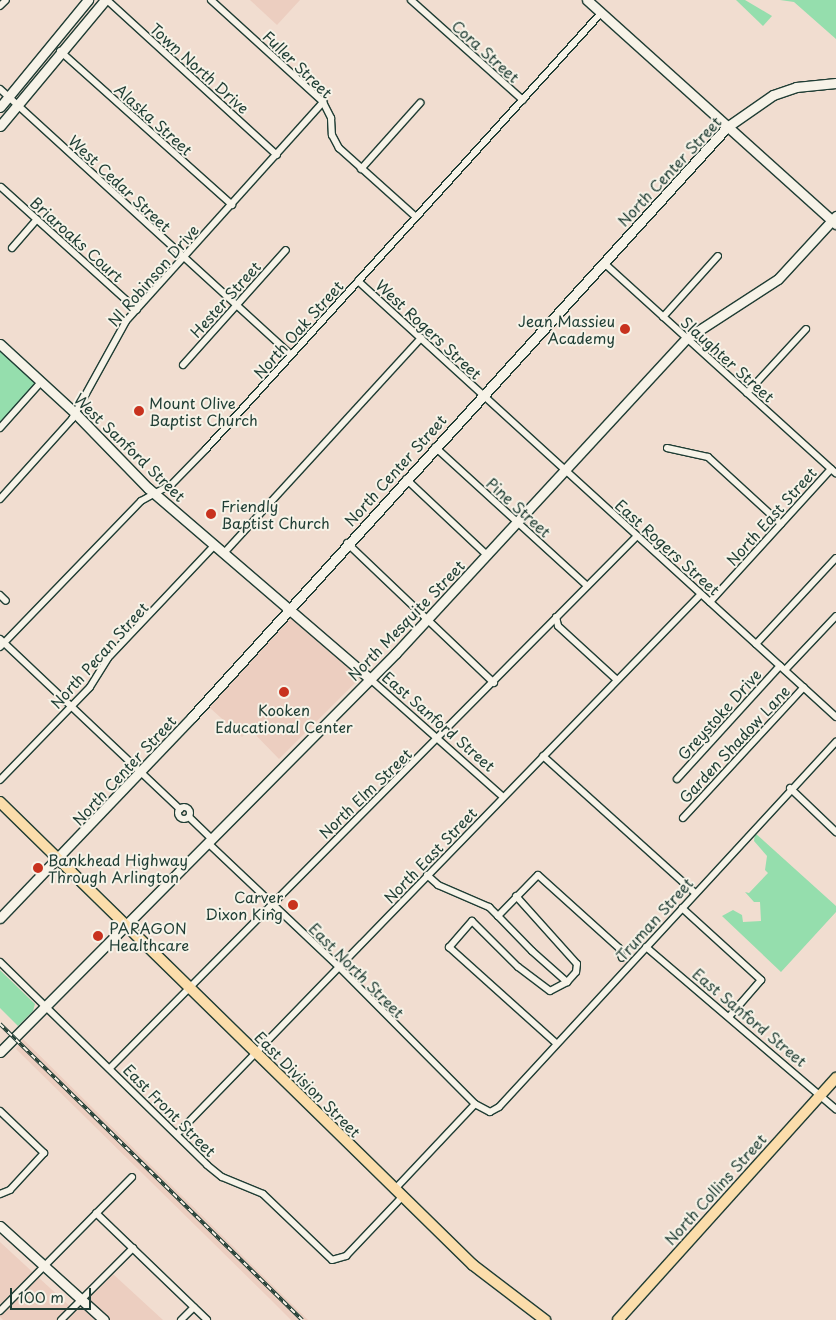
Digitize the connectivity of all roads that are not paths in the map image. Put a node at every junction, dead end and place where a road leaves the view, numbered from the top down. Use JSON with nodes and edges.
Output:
{"nodes":[{"id":1,"x":6,"y":0,"type":"edge"},
{"id":2,"x":88,"y":0,"type":"edge"},
{"id":3,"x":106,"y":0,"type":"edge"},
{"id":4,"x":211,"y":0,"type":"edge"},
{"id":5,"x":411,"y":0,"type":"edge"},
{"id":6,"x":587,"y":0,"type":"edge"},
{"id":7,"x":0,"y":6,"type":"edge"},
{"id":8,"x":601,"y":13,"type":"junction"},
{"id":9,"x":60,"y":51,"type":"junction"},
{"id":10,"x":836,"y":83,"type":"edge"},
{"id":11,"x":0,"y":89,"type":"edge"},
{"id":12,"x":9,"y":98,"type":"junction"},
{"id":13,"x":523,"y":100,"type":"junction"},
{"id":14,"x":324,"y":102,"type":"junction"},
{"id":15,"x":420,"y":102,"type":"dead end"},
{"id":16,"x":18,"y":106,"type":"junction"},
{"id":17,"x":0,"y":107,"type":"edge"},
{"id":18,"x":0,"y":126,"type":"edge"},
{"id":19,"x":727,"y":127,"type":"junction"},
{"id":20,"x":277,"y":155,"type":"junction"},
{"id":21,"x":361,"y":169,"type":"junction"},
{"id":22,"x":1,"y":187,"type":"edge"},
{"id":23,"x":232,"y":205,"type":"junction"},
{"id":24,"x":416,"y":217,"type":"junction"},
{"id":25,"x":37,"y":219,"type":"junction"},
{"id":26,"x":835,"y":220,"type":"edge"},
{"id":27,"x":12,"y":248,"type":"dead end"},
{"id":28,"x":286,"y":250,"type":"dead end"},
{"id":29,"x":718,"y":256,"type":"dead end"},
{"id":30,"x":184,"y":258,"type":"junction"},
{"id":31,"x":604,"y":263,"type":"junction"},
{"id":32,"x":358,"y":280,"type":"junction"},
{"id":33,"x":236,"y":306,"type":"junction"},
{"id":34,"x":137,"y":310,"type":"junction"},
{"id":35,"x":663,"y":317,"type":"junction"},
{"id":36,"x":806,"y":329,"type":"dead end"},
{"id":37,"x":421,"y":338,"type":"junction"},
{"id":38,"x":687,"y":338,"type":"junction"},
{"id":39,"x":0,"y":344,"type":"edge"},
{"id":40,"x":291,"y":355,"type":"junction"},
{"id":41,"x":183,"y":364,"type":"dead end"},
{"id":42,"x":41,"y":382,"type":"junction"},
{"id":43,"x":748,"y":393,"type":"junction"},
{"id":44,"x":482,"y":395,"type":"junction"},
{"id":45,"x":76,"y":413,"type":"junction"},
{"id":46,"x":0,"y":428,"type":"edge"},
{"id":47,"x":435,"y":447,"type":"junction"},
{"id":48,"x":667,"y":448,"type":"dead end"},
{"id":49,"x":564,"y":469,"type":"junction"},
{"id":50,"x":834,"y":471,"type":"edge"},
{"id":51,"x":406,"y":479,"type":"junction"},
{"id":52,"x":155,"y":493,"type":"junction"},
{"id":53,"x":0,"y":498,"type":"edge"},
{"id":54,"x":517,"y":522,"type":"junction"},
{"id":55,"x":781,"y":524,"type":"junction"},
{"id":56,"x":637,"y":536,"type":"junction"},
{"id":57,"x":347,"y":543,"type":"junction"},
{"id":58,"x":215,"y":545,"type":"junction"},
{"id":59,"x":224,"y":552,"type":"junction"},
{"id":60,"x":487,"y":555,"type":"junction"},
{"id":61,"x":836,"y":558,"type":"edge"},
{"id":62,"x":587,"y":586,"type":"junction"},
{"id":63,"x":701,"y":594,"type":"junction"},
{"id":64,"x":0,"y":595,"type":"edge"},
{"id":65,"x":6,"y":601,"type":"dead end"},
{"id":66,"x":710,"y":602,"type":"junction"},
{"id":67,"x":289,"y":606,"type":"junction"},
{"id":68,"x":836,"y":616,"type":"edge"},
{"id":69,"x":556,"y":617,"type":"junction"},
{"id":70,"x":428,"y":619,"type":"junction"},
{"id":71,"x":1,"y":643,"type":"edge"},
{"id":72,"x":756,"y":644,"type":"junction"},
{"id":73,"x":782,"y":668,"type":"junction"},
{"id":74,"x":369,"y":678,"type":"junction"},
{"id":75,"x":617,"y":680,"type":"junction"},
{"id":76,"x":494,"y":682,"type":"junction"},
{"id":77,"x":804,"y":687,"type":"junction"},
{"id":78,"x":70,"y":707,"type":"junction"},
{"id":79,"x":836,"y":717,"type":"edge"},
{"id":80,"x":437,"y":740,"type":"junction"},
{"id":81,"x":836,"y":742,"type":"edge"},
{"id":82,"x":543,"y":756,"type":"junction"},
{"id":83,"x":139,"y":773,"type":"junction"},
{"id":84,"x":677,"y":779,"type":"dead end"},
{"id":85,"x":0,"y":780,"type":"edge"},
{"id":86,"x":790,"y":788,"type":"junction"},
{"id":87,"x":503,"y":797,"type":"junction"},
{"id":88,"x":0,"y":802,"type":"edge"},
{"id":89,"x":683,"y":818,"type":"dead end"},
{"id":90,"x":836,"y":832,"type":"edge"},
{"id":91,"x":210,"y":841,"type":"junction"},
{"id":92,"x":58,"y":859,"type":"junction"},
{"id":93,"x":427,"y":876,"type":"junction"},
{"id":94,"x":695,"y":893,"type":"junction"},
{"id":95,"x":516,"y":896,"type":"junction"},
{"id":96,"x":272,"y":905,"type":"junction"},
{"id":97,"x":682,"y":908,"type":"junction"},
{"id":98,"x":498,"y":916,"type":"junction"},
{"id":99,"x":0,"y":918,"type":"edge"},
{"id":100,"x":126,"y":927,"type":"junction"},
{"id":101,"x":646,"y":947,"type":"junction"},
{"id":102,"x":622,"y":958,"type":"dead end"},
{"id":103,"x":0,"y":962,"type":"edge"},
{"id":104,"x":338,"y":966,"type":"junction"},
{"id":105,"x":567,"y":982,"type":"junction"},
{"id":106,"x":190,"y":988,"type":"junction"},
{"id":107,"x":45,"y":1005,"type":"junction"},
{"id":108,"x":729,"y":1017,"type":"junction"},
{"id":109,"x":556,"y":1043,"type":"junction"},
{"id":110,"x":1,"y":1048,"type":"edge"},
{"id":111,"x":256,"y":1054,"type":"junction"},
{"id":112,"x":110,"y":1068,"type":"junction"},
{"id":113,"x":836,"y":1078,"type":"edge"},
{"id":114,"x":821,"y":1095,"type":"junction"},
{"id":115,"x":476,"y":1104,"type":"junction"},
{"id":116,"x":836,"y":1109,"type":"edge"},
{"id":117,"x":0,"y":1111,"type":"edge"},
{"id":118,"x":490,"y":1112,"type":"joint"},
{"id":119,"x":177,"y":1134,"type":"junction"},
{"id":120,"x":132,"y":1177,"type":"dead end"},
{"id":121,"x":398,"y":1193,"type":"junction"},
{"id":122,"x":0,"y":1194,"type":"edge"},
{"id":123,"x":96,"y":1213,"type":"junction"},
{"id":124,"x":0,"y":1226,"type":"edge"},
{"id":125,"x":0,"y":1234,"type":"edge"},
{"id":126,"x":133,"y":1248,"type":"junction"},
{"id":127,"x":44,"y":1269,"type":"junction"},
{"id":128,"x":79,"y":1301,"type":"junction"},
{"id":129,"x":194,"y":1307,"type":"junction"},
{"id":130,"x":0,"y":1311,"type":"edge"},
{"id":131,"x":61,"y":1320,"type":"edge"},
{"id":132,"x":96,"y":1320,"type":"edge"},
{"id":133,"x":104,"y":1320,"type":"edge"},
{"id":134,"x":181,"y":1320,"type":"edge"},
{"id":135,"x":207,"y":1320,"type":"edge"},
{"id":136,"x":544,"y":1320,"type":"edge"},
{"id":137,"x":618,"y":1320,"type":"edge"}],
"edges":[{"from":1,"to":7,"type":"street"},
{"from":2,"to":12,"type":"main road"},
{"from":3,"to":9,"type":"main road"},
{"from":3,"to":20,"type":"street","name":"Town North Drive"},
{"from":4,"to":14,"type":"street","name":"Fuller Street"},
{"from":5,"to":13,"type":"street","name":"Cora Street"},
{"from":6,"to":8,"type":"main road"},
{"from":8,"to":13,"type":"street","name":"North Oak Street"},
{"from":8,"to":19,"type":"main road"},
{"from":9,"to":16,"type":"main road"},
{"from":9,"to":23,"type":"street","name":"Alaska Street"},
{"from":10,"to":19,"type":"main road","name":"North Center Street"},
{"from":11,"to":12,"type":"street","name":"West Cedar Street"},
{"from":12,"to":16,"type":"street","name":"West Cedar Street"},
{"from":12,"to":17,"type":"main road"},
{"from":13,"to":24,"type":"street","name":"North Oak Street"},
{"from":14,"to":20,"type":"street","name":"Nl Robinson Drive"},
{"from":14,"to":21,"type":"street","name":"Fuller Street"},
{"from":15,"to":21,"type":"street"},
{"from":16,"to":18,"type":"main road"},
{"from":16,"to":30,"type":"street","name":"West Cedar Street"},
{"from":19,"to":26,"type":"main road"},
{"from":19,"to":31,"type":"main road","name":"North Center Street"},
{"from":20,"to":23,"type":"street","name":"Nl Robinson Drive"},
{"from":21,"to":24,"type":"street","name":"Fuller Street"},
{"from":22,"to":25,"type":"street","name":"Briaroaks Court"},
{"from":23,"to":30,"type":"street","name":"Nl Robinson Drive"},
{"from":24,"to":32,"type":"street","name":"North Oak Street"},
{"from":25,"to":27,"type":"street"},
{"from":25,"to":34,"type":"street","name":"Briaroaks Court"},
{"from":26,"to":38,"type":"main road","name":"North Mesquite Street"},
{"from":28,"to":33,"type":"street","name":"Hester Street"},
{"from":29,"to":35,"type":"street"},
{"from":30,"to":33,"type":"street","name":"West Cedar Street"},
{"from":30,"to":34,"type":"street","name":"Nl Robinson Drive"},
{"from":31,"to":35,"type":"street","name":"Slaughter Street"},
{"from":31,"to":44,"type":"main road","name":"North Center Street"},
{"from":32,"to":37,"type":"street","name":"West Rogers Street"},
{"from":32,"to":40,"type":"street","name":"North Oak Street"},
{"from":33,"to":40,"type":"street","name":"West Cedar Street"},
{"from":33,"to":41,"type":"street","name":"Hester Street"},
{"from":34,"to":45,"type":"street","name":"Nl Robinson Drive"},
{"from":35,"to":38,"type":"street","name":"Slaughter Street"},
{"from":36,"to":43,"type":"street"},
{"from":37,"to":44,"type":"street","name":"West Rogers Street"},
{"from":37,"to":59,"type":"street"},
{"from":38,"to":43,"type":"street","name":"Slaughter Street"},
{"from":38,"to":49,"type":"main road","name":"North Mesquite Street"},
{"from":39,"to":42,"type":"main road","name":"West Sanford Street"},
{"from":40,"to":52,"type":"street","name":"North Oak Street"},
{"from":42,"to":45,"type":"main road","name":"West Sanford Street"},
{"from":42,"to":46,"type":"street"},
{"from":43,"to":50,"type":"street","name":"Slaughter Street"},
{"from":44,"to":47,"type":"main road","name":"North Center Street"},
{"from":44,"to":49,"type":"street","name":"East Rogers Street"},
{"from":45,"to":52,"type":"main road","name":"West Sanford Street"},
{"from":45,"to":53,"type":"street","name":"Nl Robinson Drive"},
{"from":47,"to":51,"type":"main road","name":"North Center Street"},
{"from":47,"to":54,"type":"street","name":"Pine Street"},
{"from":48,"to":55,"type":"street"},
{"from":49,"to":54,"type":"main road","name":"North Mesquite Street"},
{"from":49,"to":56,"type":"street","name":"East Rogers Street"},
{"from":50,"to":55,"type":"street","name":"North East Street"},
{"from":51,"to":57,"type":"main road","name":"North Center Street"},
{"from":51,"to":60,"type":"street"},
{"from":52,"to":58,"type":"main road","name":"West Sanford Street"},
{"from":52,"to":71,"type":"street","name":"North Oak Street"},
{"from":54,"to":60,"type":"main road","name":"North Mesquite Street"},
{"from":54,"to":62,"type":"street","name":"Pine Street"},
{"from":55,"to":66,"type":"street","name":"North East Street"},
{"from":56,"to":62,"type":"street","name":"North Elm Street"},
{"from":56,"to":63,"type":"street","name":"East Rogers Street"},
{"from":57,"to":67,"type":"main road","name":"North Center Street"},
{"from":57,"to":70,"type":"street"},
{"from":58,"to":59,"type":"main road","name":"West Sanford Street"},
{"from":58,"to":78,"type":"street","name":"North Pecan Street"},
{"from":59,"to":67,"type":"main road","name":"West Sanford Street"},
{"from":60,"to":70,"type":"main road","name":"North Mesquite Street"},
{"from":61,"to":72,"type":"street"},
{"from":62,"to":69,"type":"street","name":"North Elm Street"},
{"from":63,"to":66,"type":"street","name":"East Rogers Street"},
{"from":63,"to":75,"type":"street","name":"North East Street"},
{"from":64,"to":65,"type":"street"},
{"from":66,"to":72,"type":"street","name":"East Rogers Street"},
{"from":67,"to":74,"type":"main road","name":"East Sanford Street"},
{"from":67,"to":83,"type":"main road","name":"North Center Street"},
{"from":68,"to":73,"type":"street","name":"Greystoke Drive"},
{"from":69,"to":75,"type":"street"},
{"from":69,"to":76,"type":"street","name":"North Elm Street"},
{"from":70,"to":74,"type":"main road","name":"North Mesquite Street"},
{"from":70,"to":76,"type":"street"},
{"from":71,"to":78,"type":"street"},
{"from":72,"to":73,"type":"street","name":"East Rogers Street"},
{"from":73,"to":77,"type":"street","name":"East Rogers Street"},
{"from":73,"to":84,"type":"street","name":"Greystoke Drive"},
{"from":74,"to":80,"type":"street","name":"East Sanford Street"},
{"from":74,"to":91,"type":"main road","name":"North Mesquite Street"},
{"from":75,"to":82,"type":"street","name":"North East Street"},
{"from":76,"to":80,"type":"street","name":"North Elm Street"},
{"from":77,"to":79,"type":"street","name":"East Rogers Street"},
{"from":77,"to":89,"type":"street","name":"Garden Shadow Lane"},
{"from":78,"to":83,"type":"street"},
{"from":78,"to":85,"type":"street","name":"North Pecan Street"},
{"from":80,"to":87,"type":"street","name":"East Sanford Street"},
{"from":80,"to":96,"type":"street","name":"North Elm Street"},
{"from":81,"to":86,"type":"street","name":"Truman Street"},
{"from":82,"to":87,"type":"street","name":"North East Street"},
{"from":82,"to":94,"type":"street"},
{"from":83,"to":91,"type":"street","name":"East North Street"},
{"from":83,"to":92,"type":"main road","name":"North Center Street"},
{"from":86,"to":90,"type":"street"},
{"from":86,"to":94,"type":"street","name":"Truman Street"},
{"from":87,"to":93,"type":"street","name":"North East Street"},
{"from":88,"to":92,"type":"main road","name":"East Division Street"},
{"from":91,"to":96,"type":"street","name":"East North Street"},
{"from":91,"to":100,"type":"main road","name":"North Mesquite Street"},
{"from":92,"to":99,"type":"main road","name":"North Center Street"},
{"from":92,"to":100,"type":"main road","name":"East Division Street"},
{"from":93,"to":98,"type":"street"},
{"from":93,"to":104,"type":"street","name":"North East Street"},
{"from":94,"to":97,"type":"street","name":"Truman Street"},
{"from":95,"to":98,"type":"street"},
{"from":95,"to":102,"type":"street"},
{"from":95,"to":105,"type":"street"},
{"from":96,"to":104,"type":"street","name":"East North Street"},
{"from":96,"to":106,"type":"street","name":"North Elm Street"},
{"from":97,"to":101,"type":"street","name":"Truman Street"},
{"from":97,"to":108,"type":"street"},
{"from":98,"to":105,"type":"street"},
{"from":100,"to":106,"type":"main road","name":"East Division Street"},
{"from":100,"to":107,"type":"main road","name":"North Mesquite Street"},
{"from":101,"to":108,"type":"street","name":"East Sanford Street"},
{"from":101,"to":109,"type":"street","name":"Truman Street"},
{"from":103,"to":107,"type":"street","name":"East Front Street"},
{"from":104,"to":111,"type":"street","name":"North East Street"},
{"from":104,"to":115,"type":"street","name":"East North Street"},
{"from":105,"to":109,"type":"street"},
{"from":106,"to":111,"type":"main road","name":"East Division Street"},
{"from":106,"to":112,"type":"street","name":"North Elm Street"},
{"from":107,"to":110,"type":"main road","name":"North Mesquite Street"},
{"from":107,"to":112,"type":"street","name":"East Front Street"},
{"from":108,"to":114,"type":"street","name":"East Sanford Street"},
{"from":109,"to":118,"type":"street","name":"Truman Street"},
{"from":111,"to":119,"type":"street","name":"North East Street"},
{"from":111,"to":121,"type":"main road","name":"East Division Street"},
{"from":112,"to":119,"type":"street","name":"East Front Street"},
{"from":113,"to":114,"type":"main road","name":"North Collins Street"},
{"from":114,"to":116,"type":"street","name":"East Sanford Street"},
{"from":114,"to":137,"type":"main road","name":"North Collins Street"},
{"from":115,"to":118,"type":"street","name":"East North Street"},
{"from":115,"to":121,"type":"street"},
{"from":117,"to":122,"type":"street"},
{"from":119,"to":121,"type":"street","name":"East Front Street"},
{"from":120,"to":123,"type":"street"},
{"from":121,"to":136,"type":"main road","name":"East Division Street"},
{"from":123,"to":126,"type":"street"},
{"from":123,"to":127,"type":"street"},
{"from":124,"to":127,"type":"main road"},
{"from":125,"to":127,"type":"main road"},
{"from":126,"to":128,"type":"street"},
{"from":126,"to":129,"type":"street"},
{"from":127,"to":128,"type":"main road"},
{"from":127,"to":130,"type":"street"},
{"from":128,"to":131,"type":"street"},
{"from":128,"to":132,"type":"main road"},
{"from":128,"to":133,"type":"main road"},
{"from":129,"to":134,"type":"street"},
{"from":129,"to":135,"type":"street"}]}
